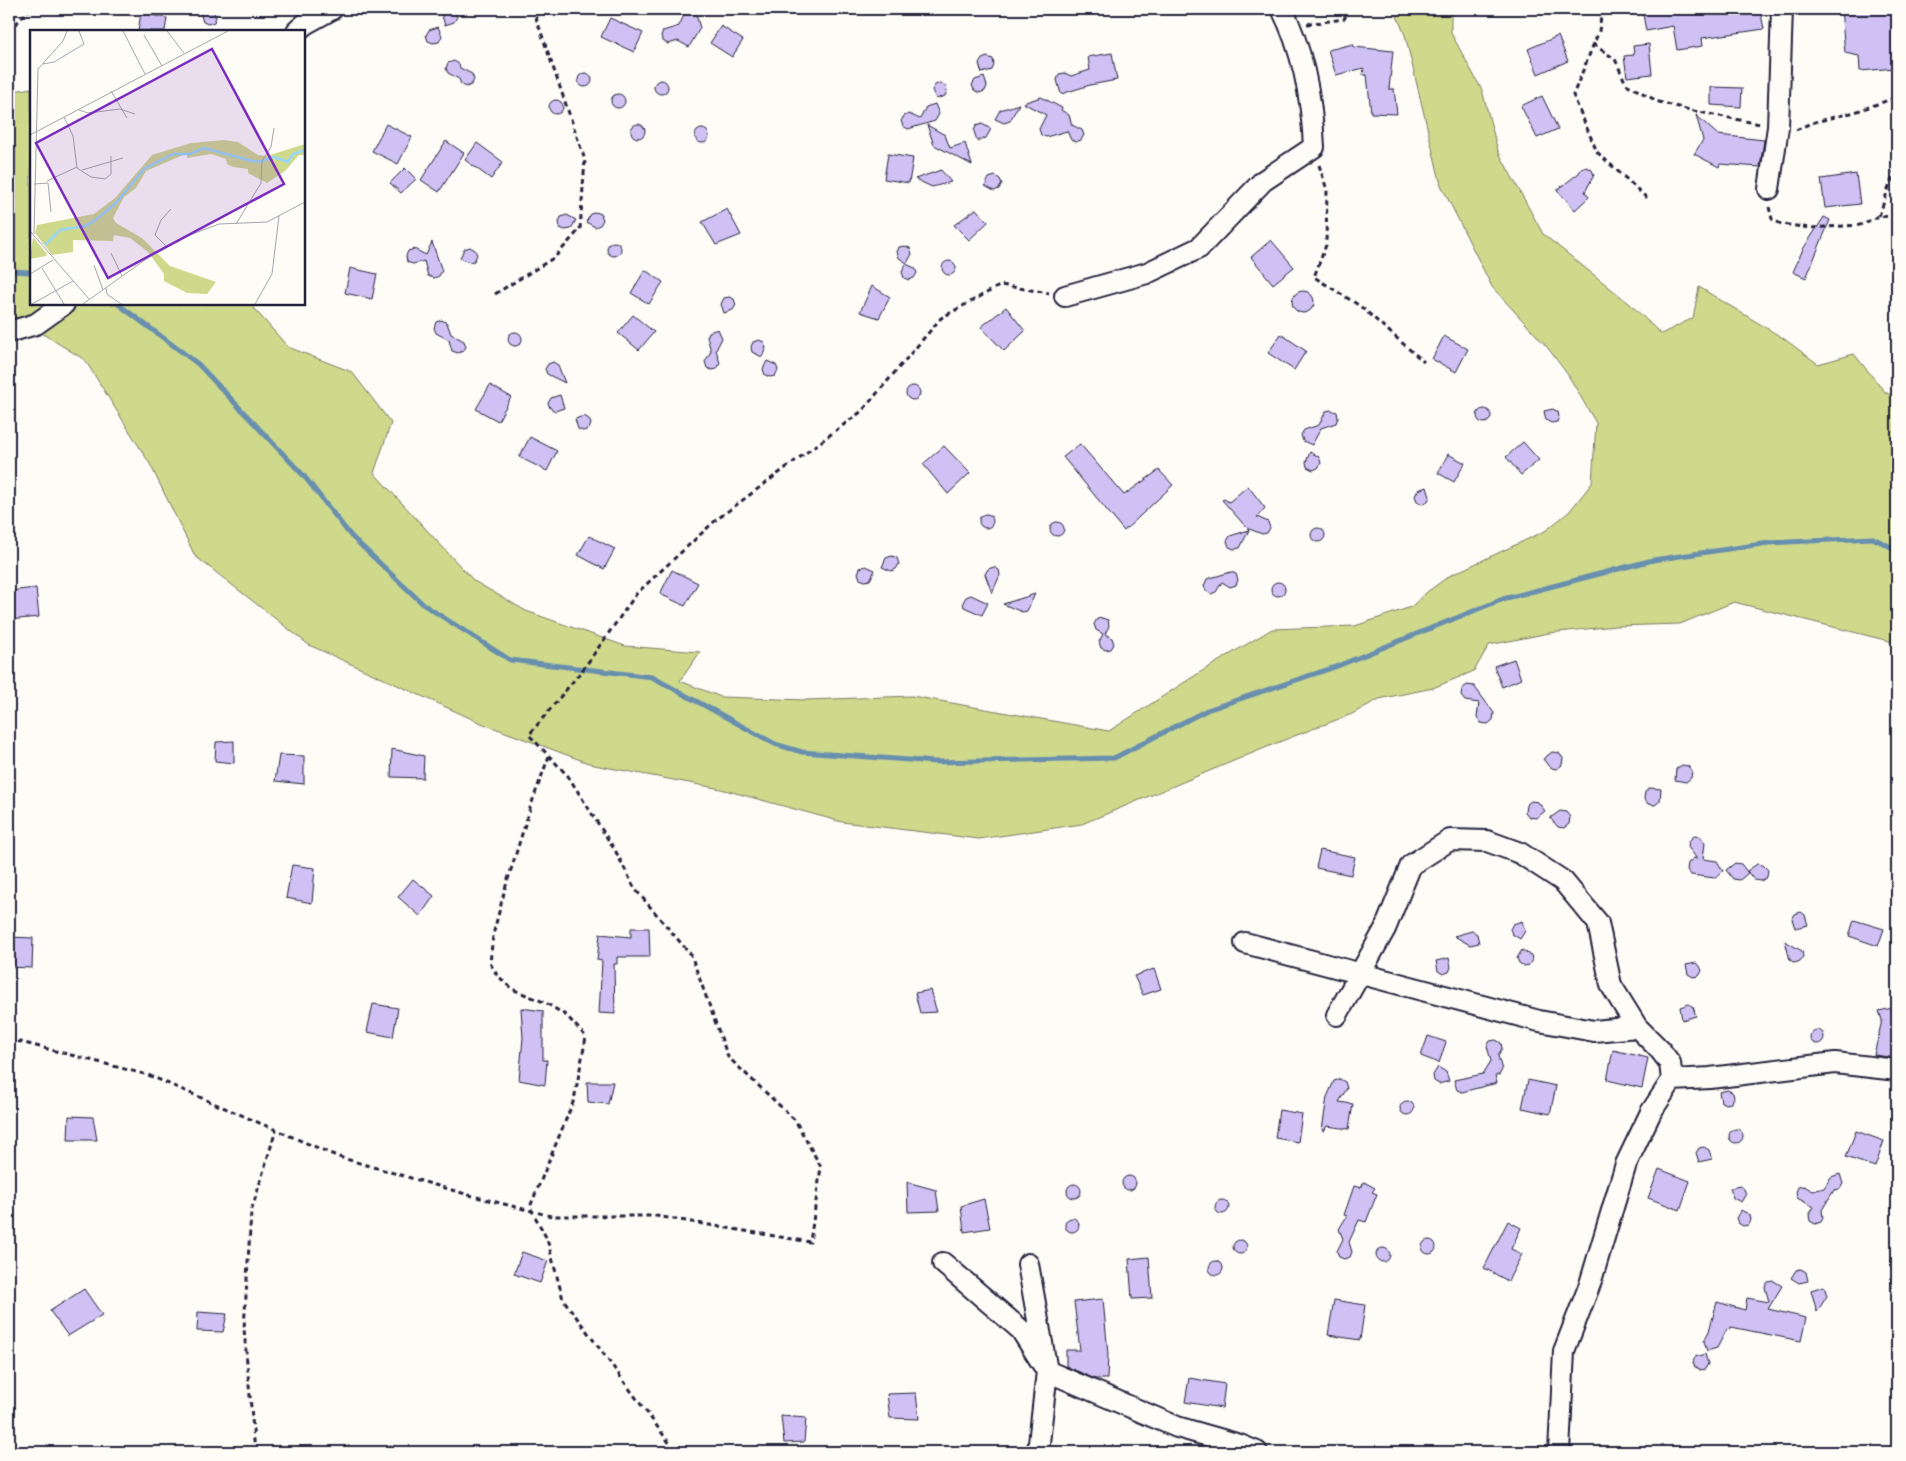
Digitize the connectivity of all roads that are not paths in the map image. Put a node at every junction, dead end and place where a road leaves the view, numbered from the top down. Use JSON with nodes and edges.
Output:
{"nodes":[{"id":1,"x":332,"y":9,"type":"edge"},
{"id":2,"x":1782,"y":9,"type":"edge"},
{"id":3,"x":1286,"y":17,"type":"edge"},
{"id":4,"x":298,"y":30,"type":"edge"},
{"id":5,"x":1769,"y":189,"type":"road end"},
{"id":6,"x":1065,"y":296,"type":"road end"},
{"id":7,"x":63,"y":305,"type":"edge"},
{"id":8,"x":9,"y":332,"type":"edge"},
{"id":9,"x":1244,"y":943,"type":"dead end"},
{"id":10,"x":1361,"y":973,"type":"junction"},
{"id":11,"x":1337,"y":1015,"type":"dead end"},
{"id":12,"x":1637,"y":1027,"type":"junction"},
{"id":13,"x":1897,"y":1070,"type":"edge"},
{"id":14,"x":1672,"y":1080,"type":"junction"},
{"id":15,"x":943,"y":1263,"type":"dead end"},
{"id":16,"x":1028,"y":1264,"type":"dead end"},
{"id":17,"x":1047,"y":1371,"type":"junction"},
{"id":18,"x":1038,"y":1452,"type":"edge"},
{"id":19,"x":1257,"y":1452,"type":"edge"},
{"id":20,"x":1559,"y":1452,"type":"edge"}],
"edges":[{"from":1,"to":4,"type":"street"},
{"from":2,"to":5,"type":"street"},
{"from":3,"to":6,"type":"street"},
{"from":7,"to":8,"type":"street"},
{"from":9,"to":10,"type":"street"},
{"from":10,"to":11,"type":"street"},
{"from":10,"to":12,"type":"street"},
{"from":10,"to":12,"type":"street"},
{"from":12,"to":14,"type":"street"},
{"from":13,"to":14,"type":"street"},
{"from":14,"to":20,"type":"street"},
{"from":15,"to":17,"type":"street"},
{"from":16,"to":17,"type":"street"},
{"from":17,"to":18,"type":"street"},
{"from":17,"to":19,"type":"street"}]}
